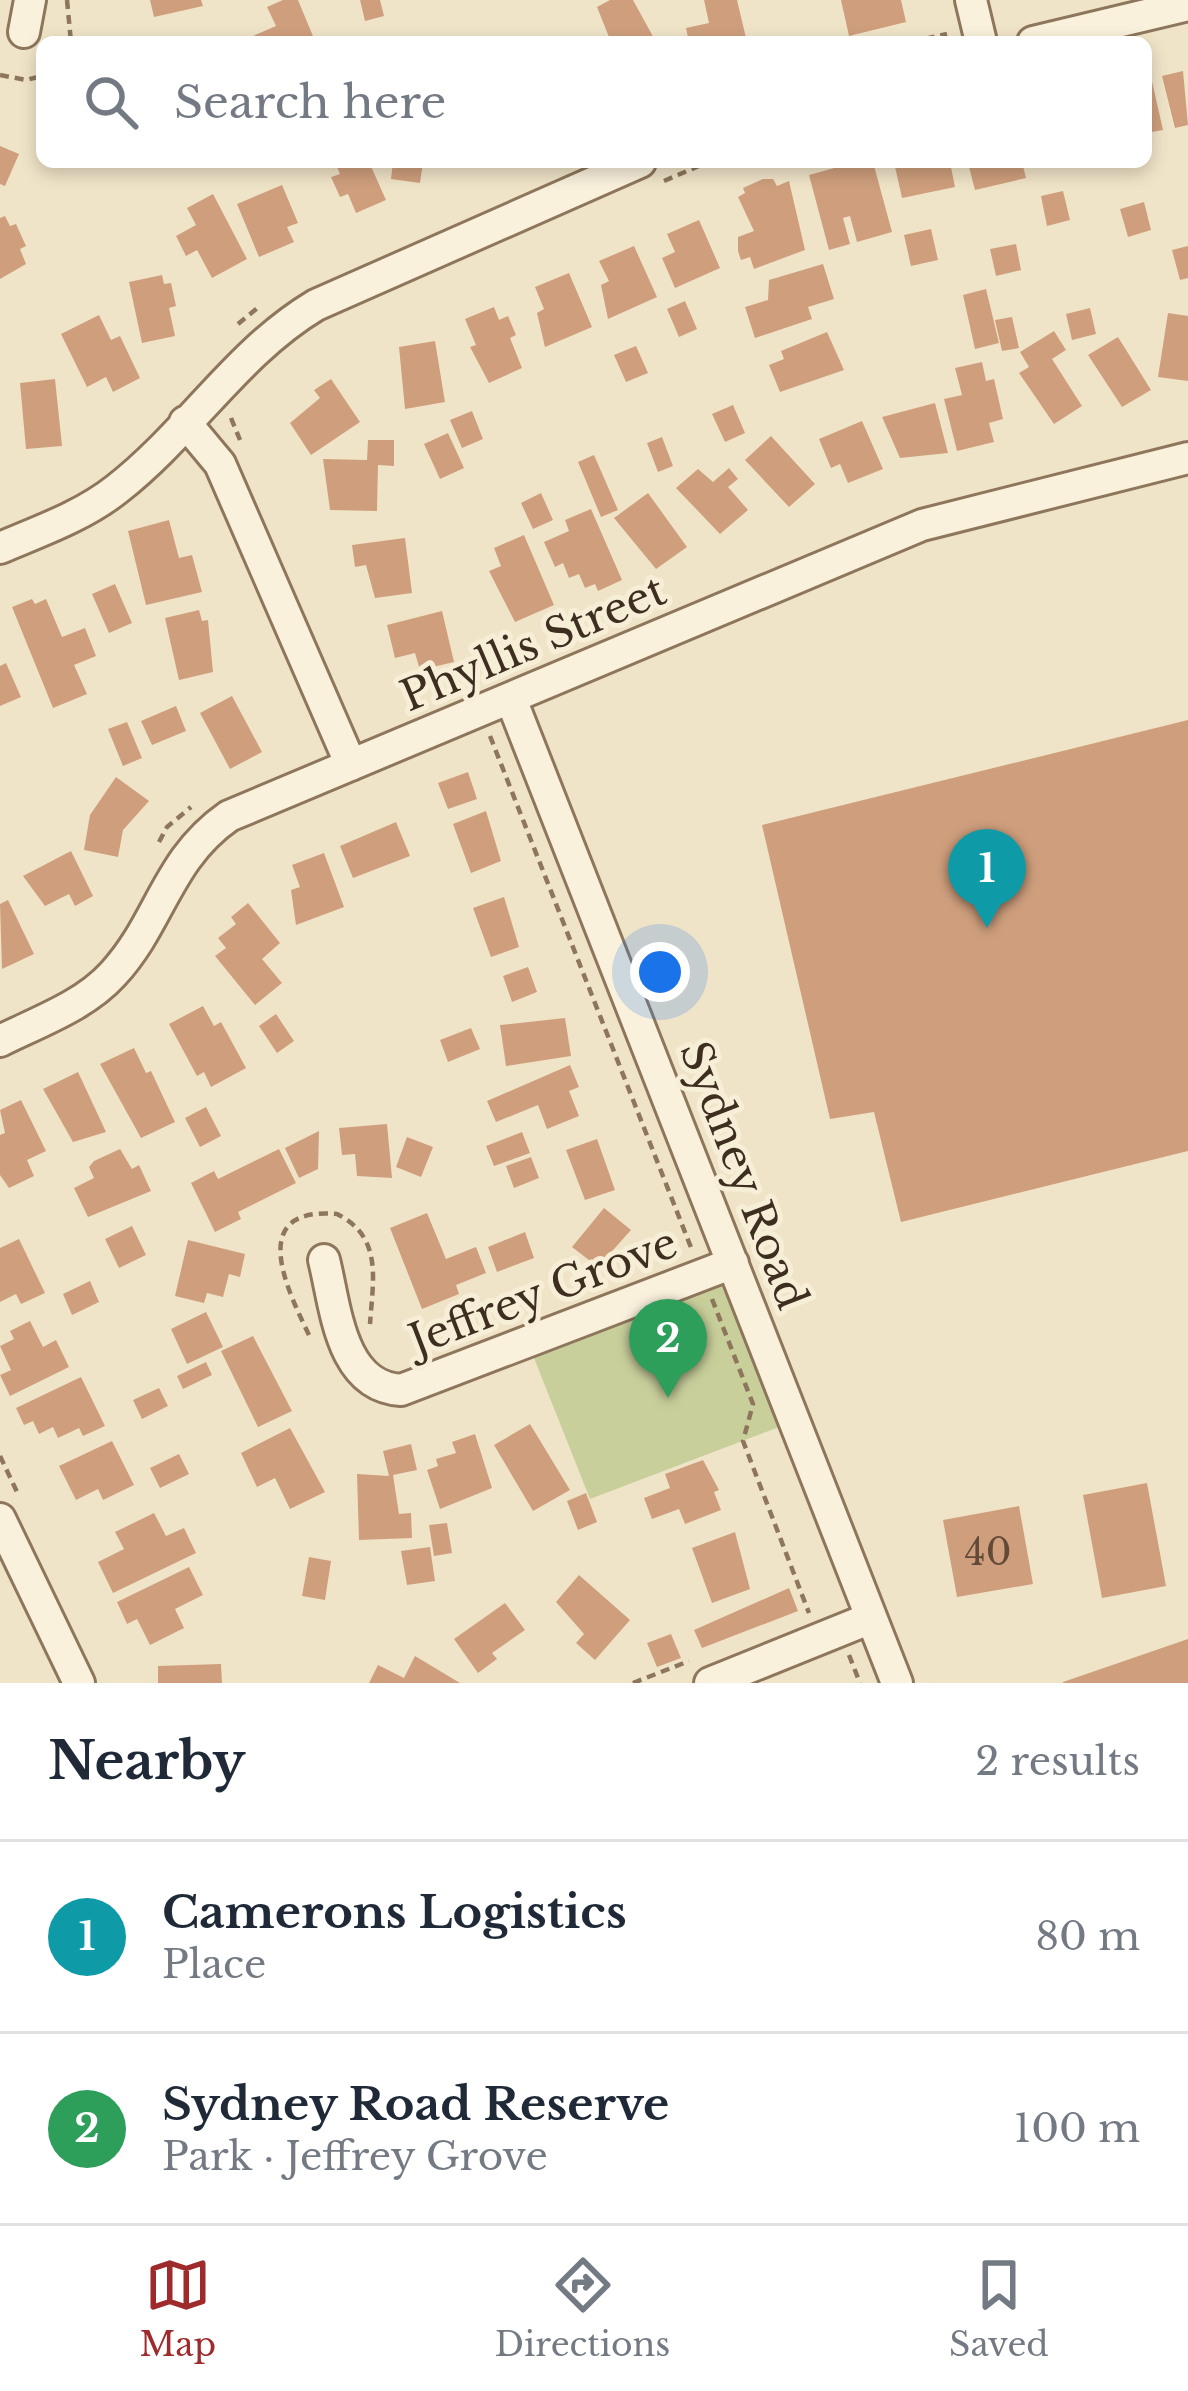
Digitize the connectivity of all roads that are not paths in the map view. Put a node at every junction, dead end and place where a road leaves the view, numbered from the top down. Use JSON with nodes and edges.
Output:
{"nodes":[{"id":1,"x":30,"y":0,"type":"edge"},
{"id":2,"x":971,"y":0,"type":"edge"},
{"id":3,"x":1188,"y":5,"type":"edge"},
{"id":4,"x":24,"y":32,"type":"dead end"},
{"id":5,"x":980,"y":36,"type":"edge"},
{"id":6,"x":1059,"y":36,"type":"edge"},
{"id":7,"x":626,"y":168,"type":"edge"},
{"id":8,"x":185,"y":422,"type":"junction"},
{"id":9,"x":1188,"y":458,"type":"edge"},
{"id":10,"x":0,"y":548,"type":"edge"},
{"id":11,"x":511,"y":699,"type":"junction"},
{"id":12,"x":351,"y":765,"type":"junction"},
{"id":13,"x":0,"y":1041,"type":"edge"},
{"id":14,"x":324,"y":1260,"type":"dead end"},
{"id":15,"x":733,"y":1263,"type":"junction"},
{"id":16,"x":0,"y":1520,"type":"edge"},
{"id":17,"x":871,"y":1618,"type":"junction"},
{"id":18,"x":80,"y":1683,"type":"edge"},
{"id":19,"x":710,"y":1683,"type":"edge"},
{"id":20,"x":897,"y":1683,"type":"edge"}],
"edges":[{"from":1,"to":4,"type":"street"},
{"from":2,"to":5,"type":"street"},
{"from":3,"to":6,"type":"street"},
{"from":7,"to":8,"type":"street"},
{"from":8,"to":10,"type":"street"},
{"from":8,"to":12,"type":"street"},
{"from":9,"to":11,"type":"street","name":"Phyllis Street"},
{"from":11,"to":12,"type":"street","name":"Phyllis Street"},
{"from":11,"to":15,"type":"street","name":"Sydney Road"},
{"from":12,"to":13,"type":"street","name":"Phyllis Street"},
{"from":14,"to":15,"type":"street","name":"Jeffrey Grove"},
{"from":15,"to":17,"type":"street","name":"Sydney Road"},
{"from":16,"to":18,"type":"street"},
{"from":17,"to":19,"type":"street"},
{"from":17,"to":20,"type":"street","name":"Sydney Road"}]}
